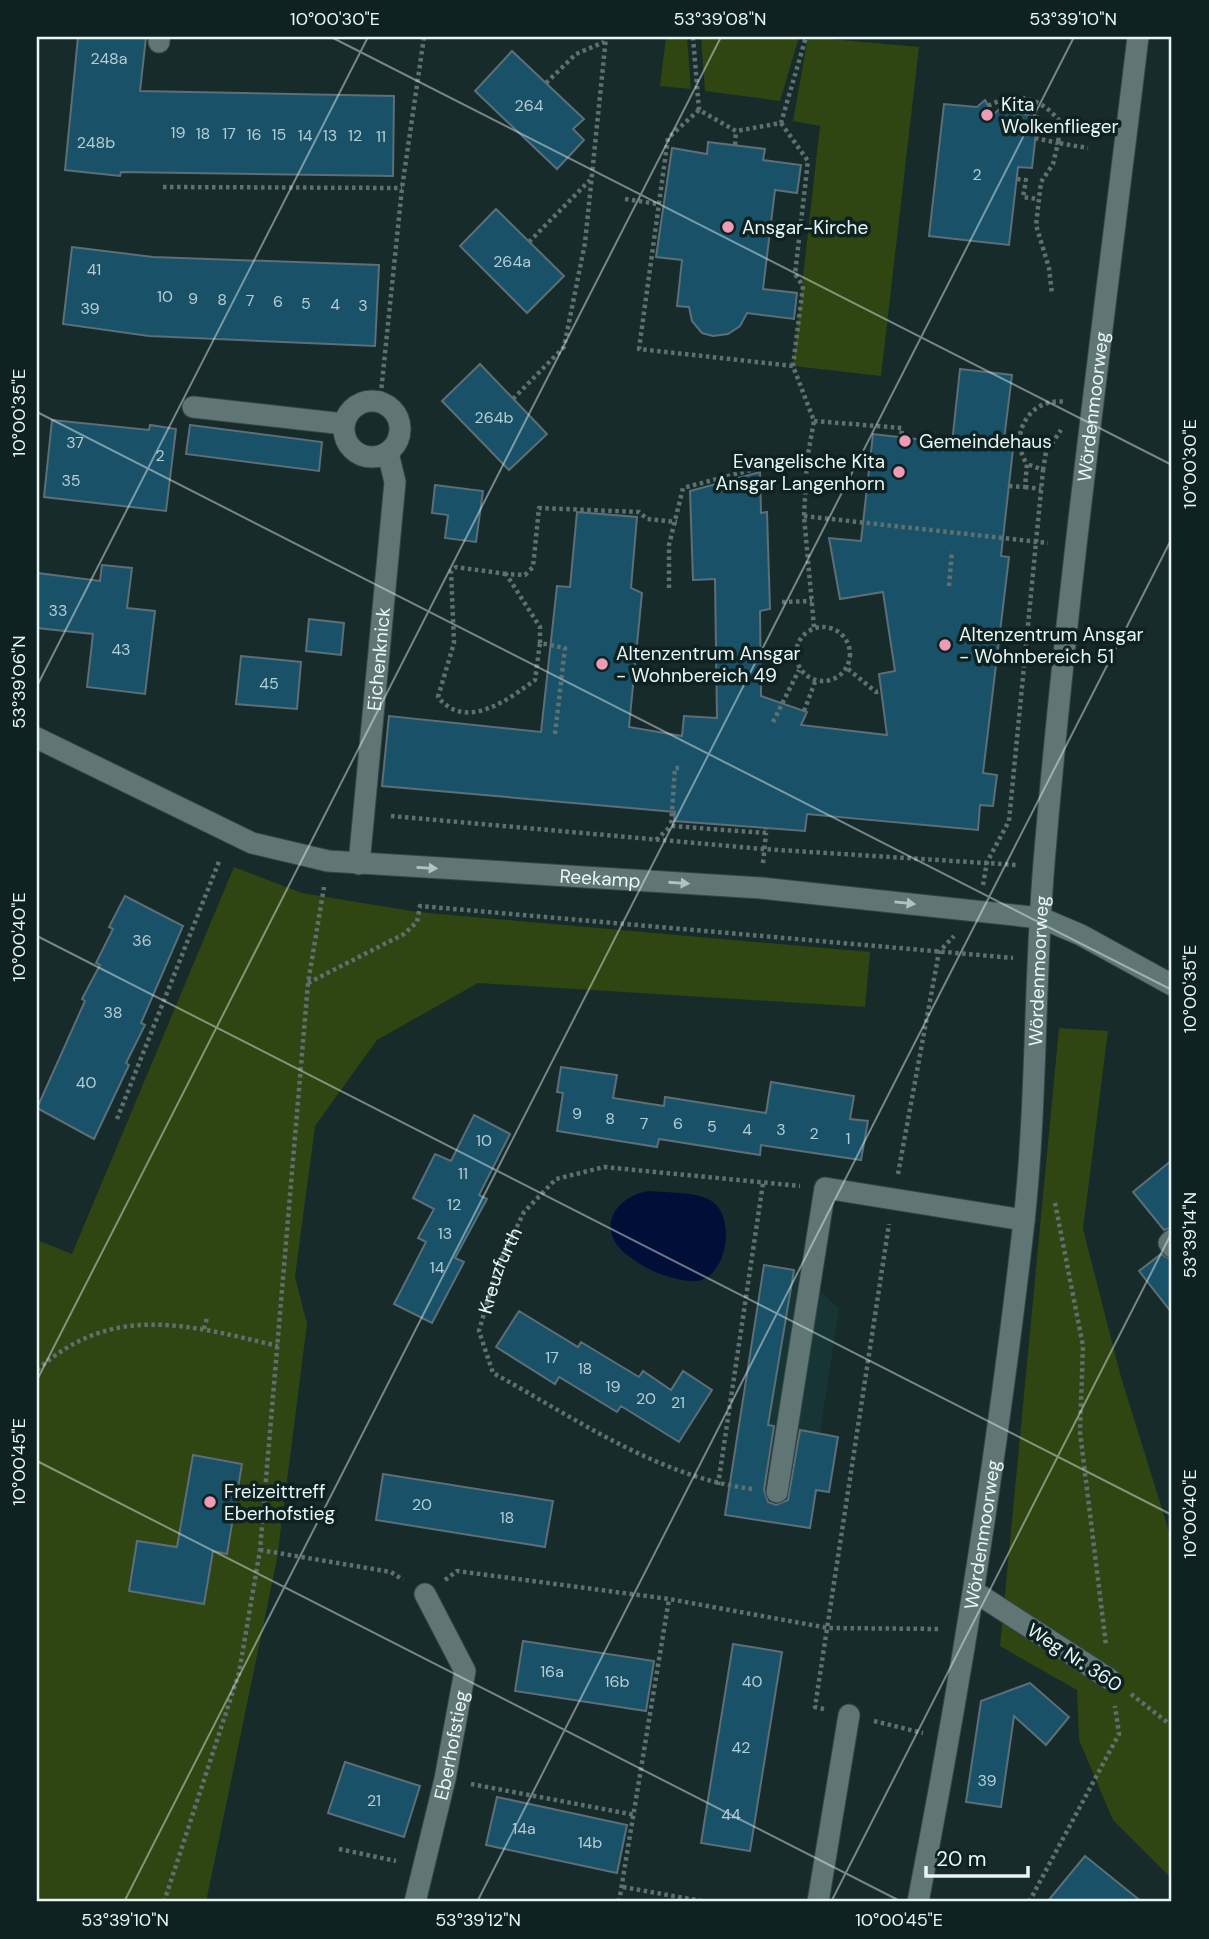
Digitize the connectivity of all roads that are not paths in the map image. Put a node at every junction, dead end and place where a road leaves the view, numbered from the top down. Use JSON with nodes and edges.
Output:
{"nodes":[{"id":1,"x":1139,"y":37,"type":"edge"},
{"id":2,"x":193,"y":407,"type":"dead end"},
{"id":3,"x":344,"y":424,"type":"junction"},
{"id":4,"x":388,"y":453,"type":"junction"},
{"id":5,"x":37,"y":738,"type":"edge"},
{"id":6,"x":359,"y":864,"type":"junction"},
{"id":7,"x":1041,"y":918,"type":"junction"},
{"id":8,"x":1172,"y":985,"type":"edge"},
{"id":9,"x":1024,"y":1220,"type":"junction"},
{"id":10,"x":1172,"y":1240,"type":"edge"},
{"id":11,"x":1172,"y":1247,"type":"edge"},
{"id":12,"x":777,"y":1492,"type":"road end"},
{"id":13,"x":975,"y":1592,"type":"junction"},
{"id":14,"x":425,"y":1594,"type":"road end"},
{"id":15,"x":1111,"y":1680,"type":"road end"},
{"id":16,"x":849,"y":1715,"type":"road end"},
{"id":17,"x":415,"y":1902,"type":"edge"},
{"id":18,"x":818,"y":1902,"type":"edge"},
{"id":19,"x":918,"y":1902,"type":"edge"}],
"edges":[{"from":1,"to":7,"type":"street","name":"Wördenmoorweg"},
{"from":2,"to":3,"type":"street"},
{"from":3,"to":4,"type":"street"},
{"from":3,"to":4,"type":"street"},
{"from":4,"to":6,"type":"street","name":"Eichenknick"},
{"from":5,"to":6,"type":"street","name":"Reekamp"},
{"from":6,"to":7,"type":"street","name":"Reekamp","one_way":true},
{"from":7,"to":8,"type":"street","name":"Reekamp"},
{"from":7,"to":9,"type":"street","name":"Wördenmoorweg"},
{"from":9,"to":12,"type":"street"},
{"from":9,"to":13,"type":"street","name":"Wördenmoorweg"},
{"from":10,"to":11,"type":"street"},
{"from":13,"to":15,"type":"street","name":"Weg Nr. 360"},
{"from":13,"to":19,"type":"street","name":"Wördenmoorweg"},
{"from":14,"to":17,"type":"street","name":"Eberhofstieg"},
{"from":16,"to":18,"type":"street"}]}
